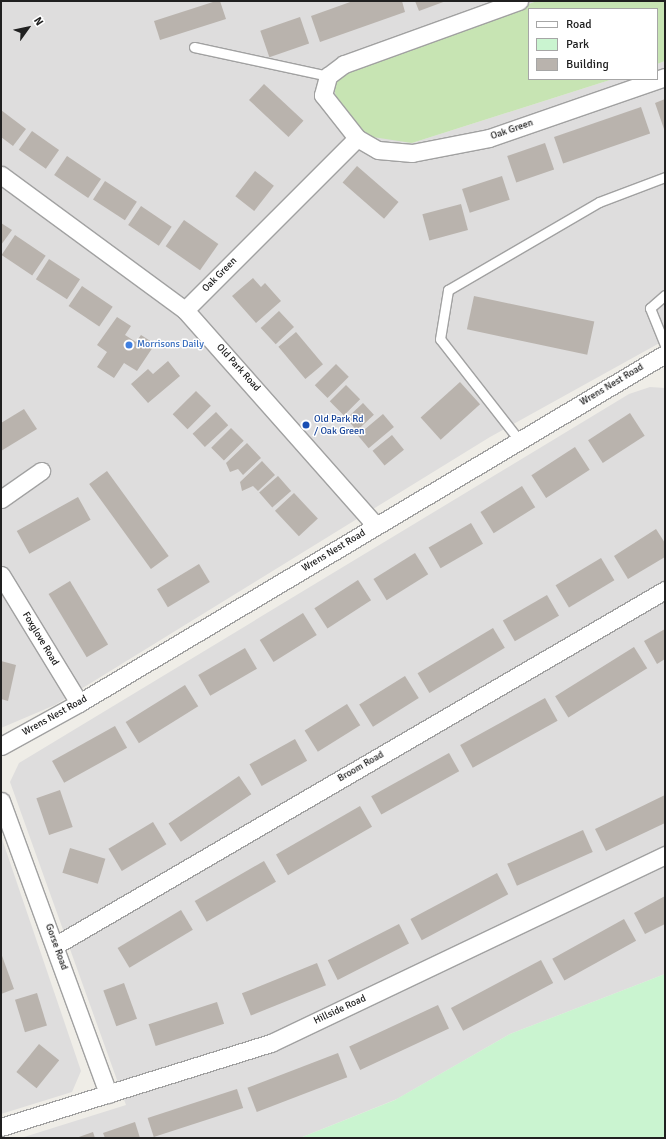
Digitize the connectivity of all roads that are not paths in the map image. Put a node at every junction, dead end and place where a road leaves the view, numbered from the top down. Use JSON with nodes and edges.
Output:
{"nodes":[{"id":1,"x":519,"y":1,"type":"edge"},
{"id":2,"x":194,"y":47,"type":"dead end"},
{"id":3,"x":328,"y":76,"type":"junction"},
{"id":4,"x":656,"y":80,"type":"edge"},
{"id":5,"x":357,"y":138,"type":"junction"},
{"id":6,"x":1,"y":176,"type":"edge"},
{"id":7,"x":665,"y":177,"type":"edge"},
{"id":8,"x":665,"y":295,"type":"edge"},
{"id":9,"x":185,"y":310,"type":"junction"},
{"id":10,"x":665,"y":345,"type":"edge"},
{"id":11,"x":665,"y":354,"type":"edge"},
{"id":12,"x":519,"y":440,"type":"junction"},
{"id":13,"x":41,"y":471,"type":"dead end"},
{"id":14,"x":1,"y":499,"type":"edge"},
{"id":15,"x":376,"y":526,"type":"junction"},
{"id":16,"x":1,"y":575,"type":"edge"},
{"id":17,"x":665,"y":590,"type":"edge"},
{"id":18,"x":79,"y":703,"type":"junction"},
{"id":19,"x":1,"y":746,"type":"edge"},
{"id":20,"x":1,"y":801,"type":"edge"},
{"id":21,"x":665,"y":855,"type":"edge"},
{"id":22,"x":56,"y":945,"type":"junction"},
{"id":23,"x":108,"y":1094,"type":"junction"},
{"id":24,"x":1,"y":1127,"type":"edge"}],
"edges":[{"from":1,"to":3,"type":"street"},
{"from":2,"to":3,"type":"lane"},
{"from":3,"to":5,"type":"street","name":"Oak Green"},
{"from":4,"to":5,"type":"street","name":"Oak Green"},
{"from":5,"to":9,"type":"street","name":"Oak Green"},
{"from":6,"to":9,"type":"street","name":"Old Park Road"},
{"from":7,"to":12,"type":"lane"},
{"from":8,"to":10,"type":"lane"},
{"from":9,"to":15,"type":"street","name":"Old Park Road"},
{"from":11,"to":12,"type":"street","name":"Wrens Nest Road"},
{"from":12,"to":15,"type":"street","name":"Wrens Nest Road"},
{"from":13,"to":14,"type":"street"},
{"from":15,"to":18,"type":"street","name":"Wrens Nest Road"},
{"from":16,"to":18,"type":"street","name":"Foxglove Road"},
{"from":17,"to":22,"type":"street","name":"Broom Road"},
{"from":18,"to":19,"type":"street","name":"Wrens Nest Road"},
{"from":20,"to":22,"type":"street","name":"Gorse Road"},
{"from":21,"to":23,"type":"street","name":"Hillside Road"},
{"from":22,"to":23,"type":"street","name":"Gorse Road"},
{"from":23,"to":24,"type":"street","name":"Hillside Road"}]}
